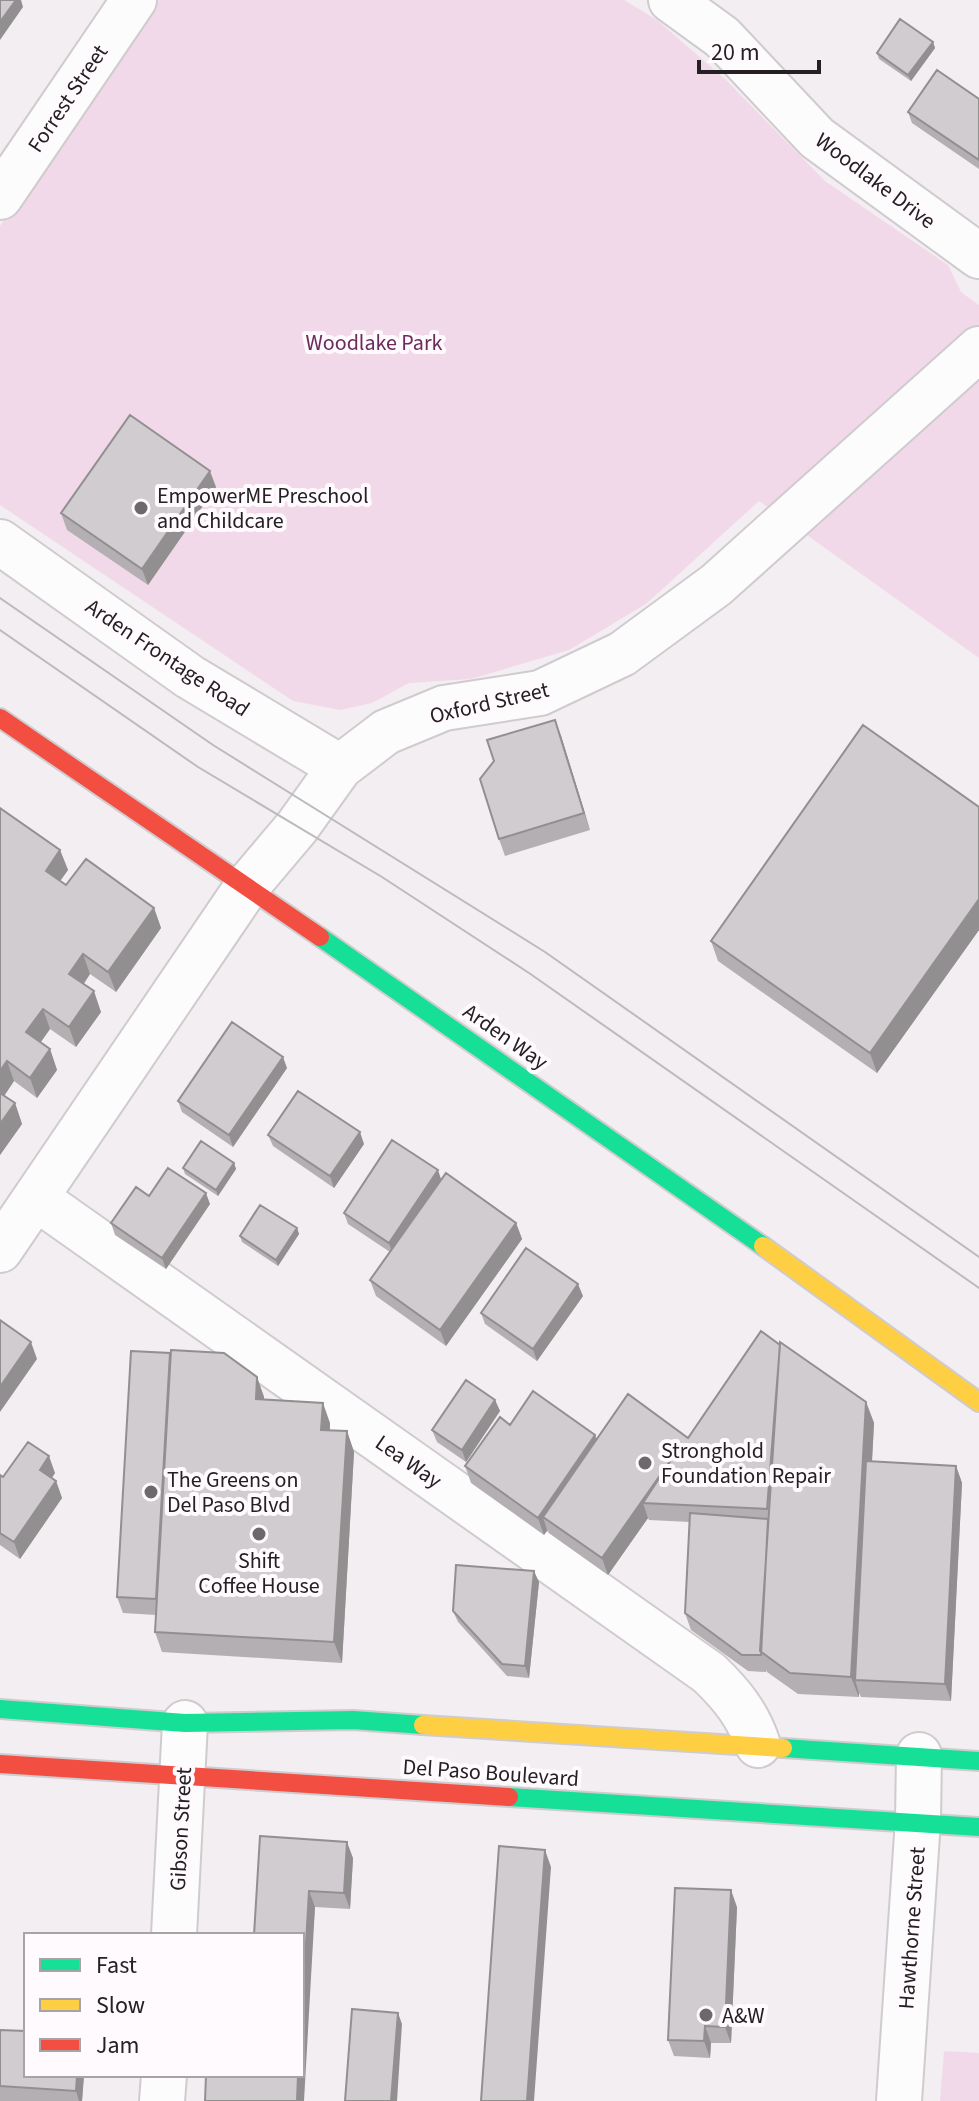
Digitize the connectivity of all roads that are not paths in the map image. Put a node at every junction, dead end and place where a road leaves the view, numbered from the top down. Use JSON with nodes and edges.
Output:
{"nodes":[{"id":1,"x":134,"y":0,"type":"edge"},
{"id":2,"x":671,"y":0,"type":"edge"},
{"id":3,"x":0,"y":197,"type":"edge"},
{"id":4,"x":979,"y":256,"type":"edge"},
{"id":5,"x":979,"y":349,"type":"edge"},
{"id":6,"x":0,"y":542,"type":"edge"},
{"id":7,"x":0,"y":718,"type":"edge"},
{"id":8,"x":340,"y":767,"type":"junction"},
{"id":9,"x":248,"y":885,"type":"junction"},
{"id":10,"x":36,"y":1198,"type":"junction"},
{"id":11,"x":0,"y":1250,"type":"edge"},
{"id":12,"x":979,"y":1402,"type":"edge"},
{"id":13,"x":0,"y":1709,"type":"edge"},
{"id":14,"x":185,"y":1723,"type":"junction"},
{"id":15,"x":758,"y":1745,"type":"junction"},
{"id":16,"x":919,"y":1755,"type":"junction"},
{"id":17,"x":979,"y":1761,"type":"edge"},
{"id":18,"x":0,"y":1764,"type":"edge"},
{"id":19,"x":183,"y":1775,"type":"junction"},
{"id":20,"x":918,"y":1820,"type":"junction"},
{"id":21,"x":979,"y":1827,"type":"edge"},
{"id":22,"x":174,"y":1933,"type":"edge"},
{"id":23,"x":164,"y":2077,"type":"edge"},
{"id":24,"x":162,"y":2101,"type":"edge"},
{"id":25,"x":899,"y":2101,"type":"edge"}],
"edges":[{"from":1,"to":3,"type":"street","name":"Forrest Street"},
{"from":2,"to":4,"type":"street","name":"Woodlake Drive"},
{"from":5,"to":8,"type":"street","name":"Oxford Street"},
{"from":6,"to":8,"type":"street","name":"Arden Frontage Road"},
{"from":7,"to":9,"type":"main road","name":"Arden Way"},
{"from":8,"to":9,"type":"street","name":"Oxford Street"},
{"from":9,"to":10,"type":"street","name":"Oxford Street"},
{"from":9,"to":12,"type":"main road","name":"Arden Way"},
{"from":10,"to":11,"type":"street","name":"Oxford Street"},
{"from":10,"to":15,"type":"street","name":"Lea Way"},
{"from":13,"to":14,"type":"main road","name":"Del Paso Boulevard"},
{"from":14,"to":15,"type":"main road","name":"Del Paso Boulevard"},
{"from":14,"to":19,"type":"street","name":"Gibson Street"},
{"from":15,"to":16,"type":"main road","name":"Del Paso Boulevard"},
{"from":16,"to":17,"type":"main road","name":"Del Paso Boulevard"},
{"from":16,"to":20,"type":"street","name":"Hawthorne Street"},
{"from":18,"to":19,"type":"main road","name":"Del Paso Boulevard"},
{"from":19,"to":20,"type":"main road","name":"Del Paso Boulevard"},
{"from":19,"to":22,"type":"street","name":"Gibson Street"},
{"from":20,"to":21,"type":"main road","name":"Del Paso Boulevard"},
{"from":20,"to":25,"type":"street","name":"Hawthorne Street"},
{"from":23,"to":24,"type":"street"}]}
